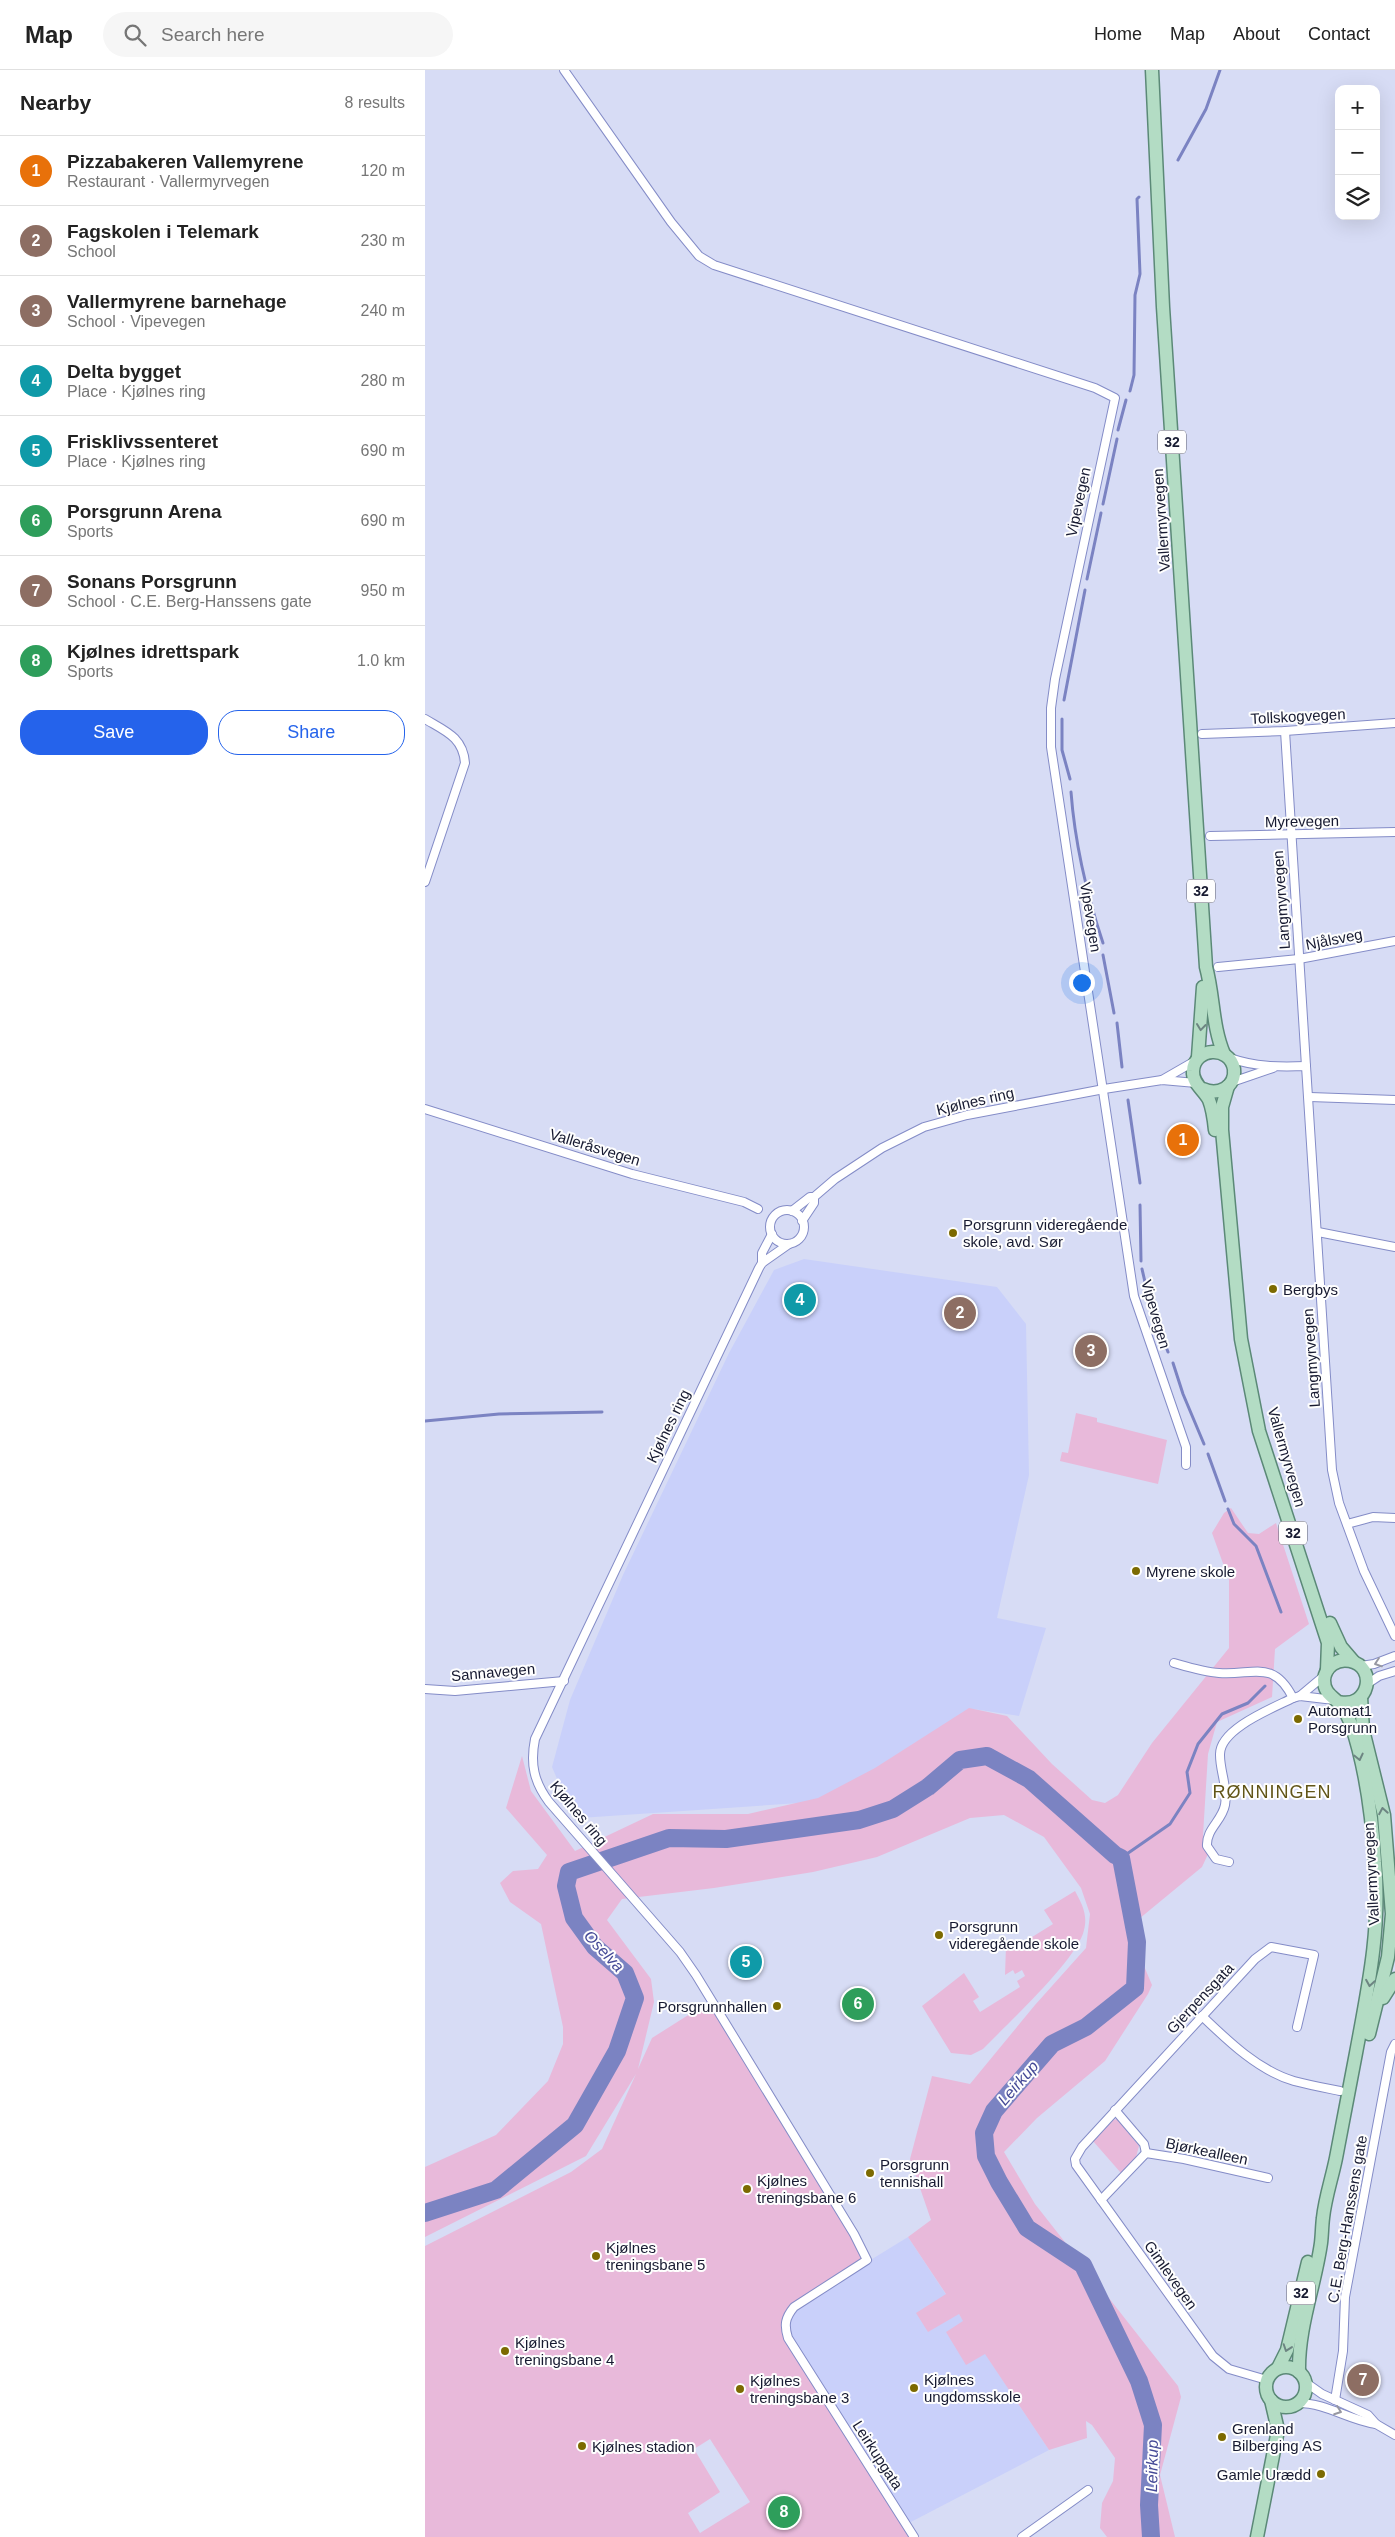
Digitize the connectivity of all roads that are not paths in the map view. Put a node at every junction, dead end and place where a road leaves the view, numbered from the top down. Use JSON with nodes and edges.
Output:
{"nodes":[{"id":1,"x":564,"y":70,"type":"edge"},
{"id":2,"x":1152,"y":70,"type":"edge"},
{"id":3,"x":425,"y":719,"type":"edge"},
{"id":4,"x":1395,"y":723,"type":"edge"},
{"id":5,"x":1285,"y":731,"type":"junction"},
{"id":6,"x":1202,"y":734,"type":"dead end"},
{"id":7,"x":1395,"y":832,"type":"edge"},
{"id":8,"x":1291,"y":835,"type":"junction"},
{"id":9,"x":1210,"y":836,"type":"dead end"},
{"id":10,"x":425,"y":882,"type":"edge"},
{"id":11,"x":1395,"y":941,"type":"edge"},
{"id":12,"x":1299,"y":959,"type":"junction"},
{"id":13,"x":1212,"y":967,"type":"junction"},
{"id":14,"x":1226,"y":1056,"type":"junction"},
{"id":15,"x":1197,"y":1059,"type":"junction"},
{"id":16,"x":1307,"y":1066,"type":"junction"},
{"id":17,"x":1275,"y":1067,"type":"junction"},
{"id":18,"x":1162,"y":1080,"type":"junction"},
{"id":19,"x":1229,"y":1084,"type":"junction"},
{"id":20,"x":1199,"y":1086,"type":"junction"},
{"id":21,"x":1105,"y":1089,"type":"junction"},
{"id":22,"x":1310,"y":1097,"type":"junction"},
{"id":23,"x":1395,"y":1100,"type":"edge"},
{"id":24,"x":425,"y":1109,"type":"edge"},
{"id":25,"x":814,"y":1197,"type":"junction"},
{"id":26,"x":758,"y":1209,"type":"dead end"},
{"id":27,"x":792,"y":1211,"type":"junction"},
{"id":28,"x":802,"y":1221,"type":"junction"},
{"id":29,"x":1317,"y":1232,"type":"junction"},
{"id":30,"x":772,"y":1234,"type":"junction"},
{"id":31,"x":789,"y":1244,"type":"junction"},
{"id":32,"x":1395,"y":1247,"type":"edge"},
{"id":33,"x":762,"y":1263,"type":"junction"},
{"id":34,"x":1233,"y":1276,"type":"junction"},
{"id":35,"x":1253,"y":1396,"type":"junction"},
{"id":36,"x":1186,"y":1465,"type":"dead end"},
{"id":37,"x":1395,"y":1518,"type":"edge"},
{"id":38,"x":1347,"y":1524,"type":"junction"},
{"id":39,"x":1395,"y":1636,"type":"edge"},
{"id":40,"x":1395,"y":1656,"type":"edge"},
{"id":41,"x":1174,"y":1663,"type":"dead end"},
{"id":42,"x":1357,"y":1664,"type":"junction"},
{"id":43,"x":1395,"y":1670,"type":"edge"},
{"id":44,"x":1326,"y":1672,"type":"junction"},
{"id":45,"x":564,"y":1681,"type":"junction"},
{"id":46,"x":1367,"y":1684,"type":"junction"},
{"id":47,"x":425,"y":1689,"type":"edge"},
{"id":48,"x":1296,"y":1697,"type":"junction"},
{"id":49,"x":1361,"y":1697,"type":"junction"},
{"id":50,"x":1337,"y":1701,"type":"junction"},
{"id":51,"x":1229,"y":1862,"type":"dead end"},
{"id":52,"x":1393,"y":1929,"type":"edge"},
{"id":53,"x":1376,"y":1935,"type":"junction"},
{"id":54,"x":1392,"y":1947,"type":"edge"},
{"id":55,"x":1395,"y":1979,"type":"edge"},
{"id":56,"x":1374,"y":2015,"type":"junction"},
{"id":57,"x":1203,"y":2016,"type":"junction"},
{"id":58,"x":1297,"y":2027,"type":"dead end"},
{"id":59,"x":1395,"y":2044,"type":"edge"},
{"id":60,"x":1353,"y":2077,"type":"junction"},
{"id":61,"x":1340,"y":2091,"type":"dead end"},
{"id":62,"x":1115,"y":2110,"type":"junction"},
{"id":63,"x":1146,"y":2153,"type":"junction"},
{"id":64,"x":1075,"y":2159,"type":"joint"},
{"id":65,"x":1267,"y":2178,"type":"dead end"},
{"id":66,"x":1101,"y":2200,"type":"junction"},
{"id":67,"x":1323,"y":2217,"type":"junction"},
{"id":68,"x":853,"y":2234,"type":"joint"},
{"id":69,"x":1278,"y":2368,"type":"junction"},
{"id":70,"x":1302,"y":2377,"type":"junction"},
{"id":71,"x":1267,"y":2380,"type":"junction"},
{"id":72,"x":1271,"y":2400,"type":"junction"},
{"id":73,"x":1335,"y":2400,"type":"junction"},
{"id":74,"x":1295,"y":2405,"type":"junction"},
{"id":75,"x":1376,"y":2424,"type":"junction"},
{"id":76,"x":1278,"y":2430,"type":"junction"},
{"id":77,"x":1395,"y":2435,"type":"edge"},
{"id":78,"x":1088,"y":2490,"type":"dead end"},
{"id":79,"x":914,"y":2537,"type":"edge"},
{"id":80,"x":1022,"y":2537,"type":"edge"},
{"id":81,"x":1257,"y":2537,"type":"edge"}],
"edges":[{"from":1,"to":21,"type":"street","name":"Vipevegen"},
{"from":2,"to":13,"type":"main road","name":"Vallermyrvegen","number":"32"},
{"from":3,"to":10,"type":"street"},
{"from":4,"to":5,"type":"street","name":"Tollskogvegen"},
{"from":5,"to":6,"type":"street","name":"Tollskogvegen"},
{"from":5,"to":8,"type":"street","name":"Langmyrvegen"},
{"from":7,"to":8,"type":"street","name":"Myrevegen"},
{"from":8,"to":9,"type":"street","name":"Myrevegen"},
{"from":8,"to":12,"type":"street","name":"Langmyrvegen"},
{"from":11,"to":12,"type":"street","name":"Njålsveg"},
{"from":12,"to":13,"type":"street","name":"Njålsveg"},
{"from":12,"to":16,"type":"street","name":"Langmyrvegen"},
{"from":13,"to":14,"type":"main road","name":"Vallermyrvegen","number":"32"},
{"from":13,"to":15,"type":"main road","name":"Vallermyrvegen","number":"32","one_way":true},
{"from":14,"to":15,"type":"main road"},
{"from":14,"to":17,"type":"street"},
{"from":14,"to":19,"type":"main road","number":"32"},
{"from":15,"to":18,"type":"street","name":"Kjølnes ring"},
{"from":15,"to":20,"type":"main road","number":"32"},
{"from":16,"to":17,"type":"street"},
{"from":16,"to":22,"type":"street","name":"Langmyrvegen"},
{"from":17,"to":19,"type":"street"},
{"from":18,"to":20,"type":"street","name":"Kjølnes ring"},
{"from":18,"to":21,"type":"street","name":"Kjølnes ring"},
{"from":19,"to":20,"type":"main road"},
{"from":19,"to":34,"type":"main road","name":"Vallermyrvegen","number":"32"},
{"from":20,"to":34,"type":"main road","name":"Vallermyrvegen","number":"32"},
{"from":21,"to":25,"type":"street","name":"Kjølnes ring"},
{"from":21,"to":36,"type":"street","name":"Vipevegen"},
{"from":22,"to":23,"type":"street"},
{"from":22,"to":29,"type":"street","name":"Langmyrvegen"},
{"from":24,"to":26,"type":"street","name":"Valleråsvegen"},
{"from":25,"to":27,"type":"street","name":"Kjølnes ring"},
{"from":25,"to":28,"type":"street","name":"Kjølnes ring"},
{"from":27,"to":28,"type":"street"},
{"from":27,"to":30,"type":"street"},
{"from":28,"to":31,"type":"street"},
{"from":29,"to":32,"type":"street"},
{"from":29,"to":38,"type":"street","name":"Langmyrvegen"},
{"from":30,"to":31,"type":"street"},
{"from":30,"to":33,"type":"street","name":"Kjølnes ring"},
{"from":31,"to":33,"type":"street","name":"Kjølnes ring"},
{"from":33,"to":45,"type":"street","name":"Kjølnes ring"},
{"from":34,"to":35,"type":"main road","name":"Vallermyrvegen","number":"32"},
{"from":35,"to":42,"type":"main road","name":"Vallermyrvegen","number":"32"},
{"from":35,"to":44,"type":"main road","name":"Vallermyrvegen","number":"32"},
{"from":37,"to":38,"type":"street"},
{"from":38,"to":39,"type":"street","name":"Langmyrvegen"},
{"from":40,"to":42,"type":"street","one_way":true},
{"from":41,"to":48,"type":"street"},
{"from":42,"to":44,"type":"main road"},
{"from":42,"to":46,"type":"main road","number":"32"},
{"from":43,"to":46,"type":"street"},
{"from":44,"to":48,"type":"street"},
{"from":44,"to":50,"type":"main road","number":"32"},
{"from":45,"to":47,"type":"street","name":"Sannavegen"},
{"from":45,"to":68,"type":"street","name":"Kjølnes ring"},
{"from":46,"to":49,"type":"main road","number":"32"},
{"from":48,"to":50,"type":"street"},
{"from":48,"to":51,"type":"street"},
{"from":49,"to":50,"type":"main road"},
{"from":52,"to":49,"type":"main road","name":"Vallermyrvegen","number":"32","one_way":true},
{"from":50,"to":53,"type":"main road","name":"Vallermyrvegen","number":"32","one_way":true},
{"from":52,"to":53,"type":"main road"},
{"from":52,"to":54,"type":"main road","name":"Vallermyrvegen","number":"32"},
{"from":53,"to":54,"type":"main road"},
{"from":53,"to":60,"type":"main road","name":"Vallermyrvegen","number":"32","one_way":true},
{"from":54,"to":56,"type":"main road","name":"Vallermyrvegen","number":"32"},
{"from":55,"to":56,"type":"main road","number":"32"},
{"from":56,"to":60,"type":"main road","name":"Vallermyrvegen","number":"32"},
{"from":57,"to":58,"type":"street","name":"Gjerpensgata"},
{"from":57,"to":61,"type":"street"},
{"from":57,"to":62,"type":"street","name":"Gjerpensgata"},
{"from":59,"to":73,"type":"street","name":"C.E. Berg-Hanssens gate"},
{"from":60,"to":67,"type":"main road","name":"Vallermyrvegen","number":"32"},
{"from":62,"to":63,"type":"street"},
{"from":62,"to":64,"type":"street","name":"Gjerpensgata"},
{"from":63,"to":65,"type":"street","name":"Bjørkealleen"},
{"from":63,"to":66,"type":"street","name":"Bjørkealleen"},
{"from":64,"to":66,"type":"street","name":"Gimlevegen"},
{"from":66,"to":71,"type":"street","name":"Gimlevegen"},
{"from":67,"to":69,"type":"main road","name":"Vallermyrvegen","number":"32","one_way":true},
{"from":67,"to":70,"type":"main road","name":"Vallermyrvegen","number":"32"},
{"from":68,"to":79,"type":"street","name":"Leirkupgata"},
{"from":69,"to":70,"type":"main road"},
{"from":69,"to":71,"type":"main road","number":"32"},
{"from":70,"to":73,"type":"street"},
{"from":70,"to":74,"type":"main road","number":"32"},
{"from":71,"to":72,"type":"main road","number":"32"},
{"from":72,"to":74,"type":"main road"},
{"from":72,"to":76,"type":"main road","number":"32"},
{"from":73,"to":75,"type":"street"},
{"from":74,"to":75,"type":"street","one_way":true},
{"from":74,"to":76,"type":"main road","number":"32"},
{"from":75,"to":77,"type":"street"},
{"from":76,"to":81,"type":"main road","number":"32"},
{"from":78,"to":80,"type":"street"}]}
